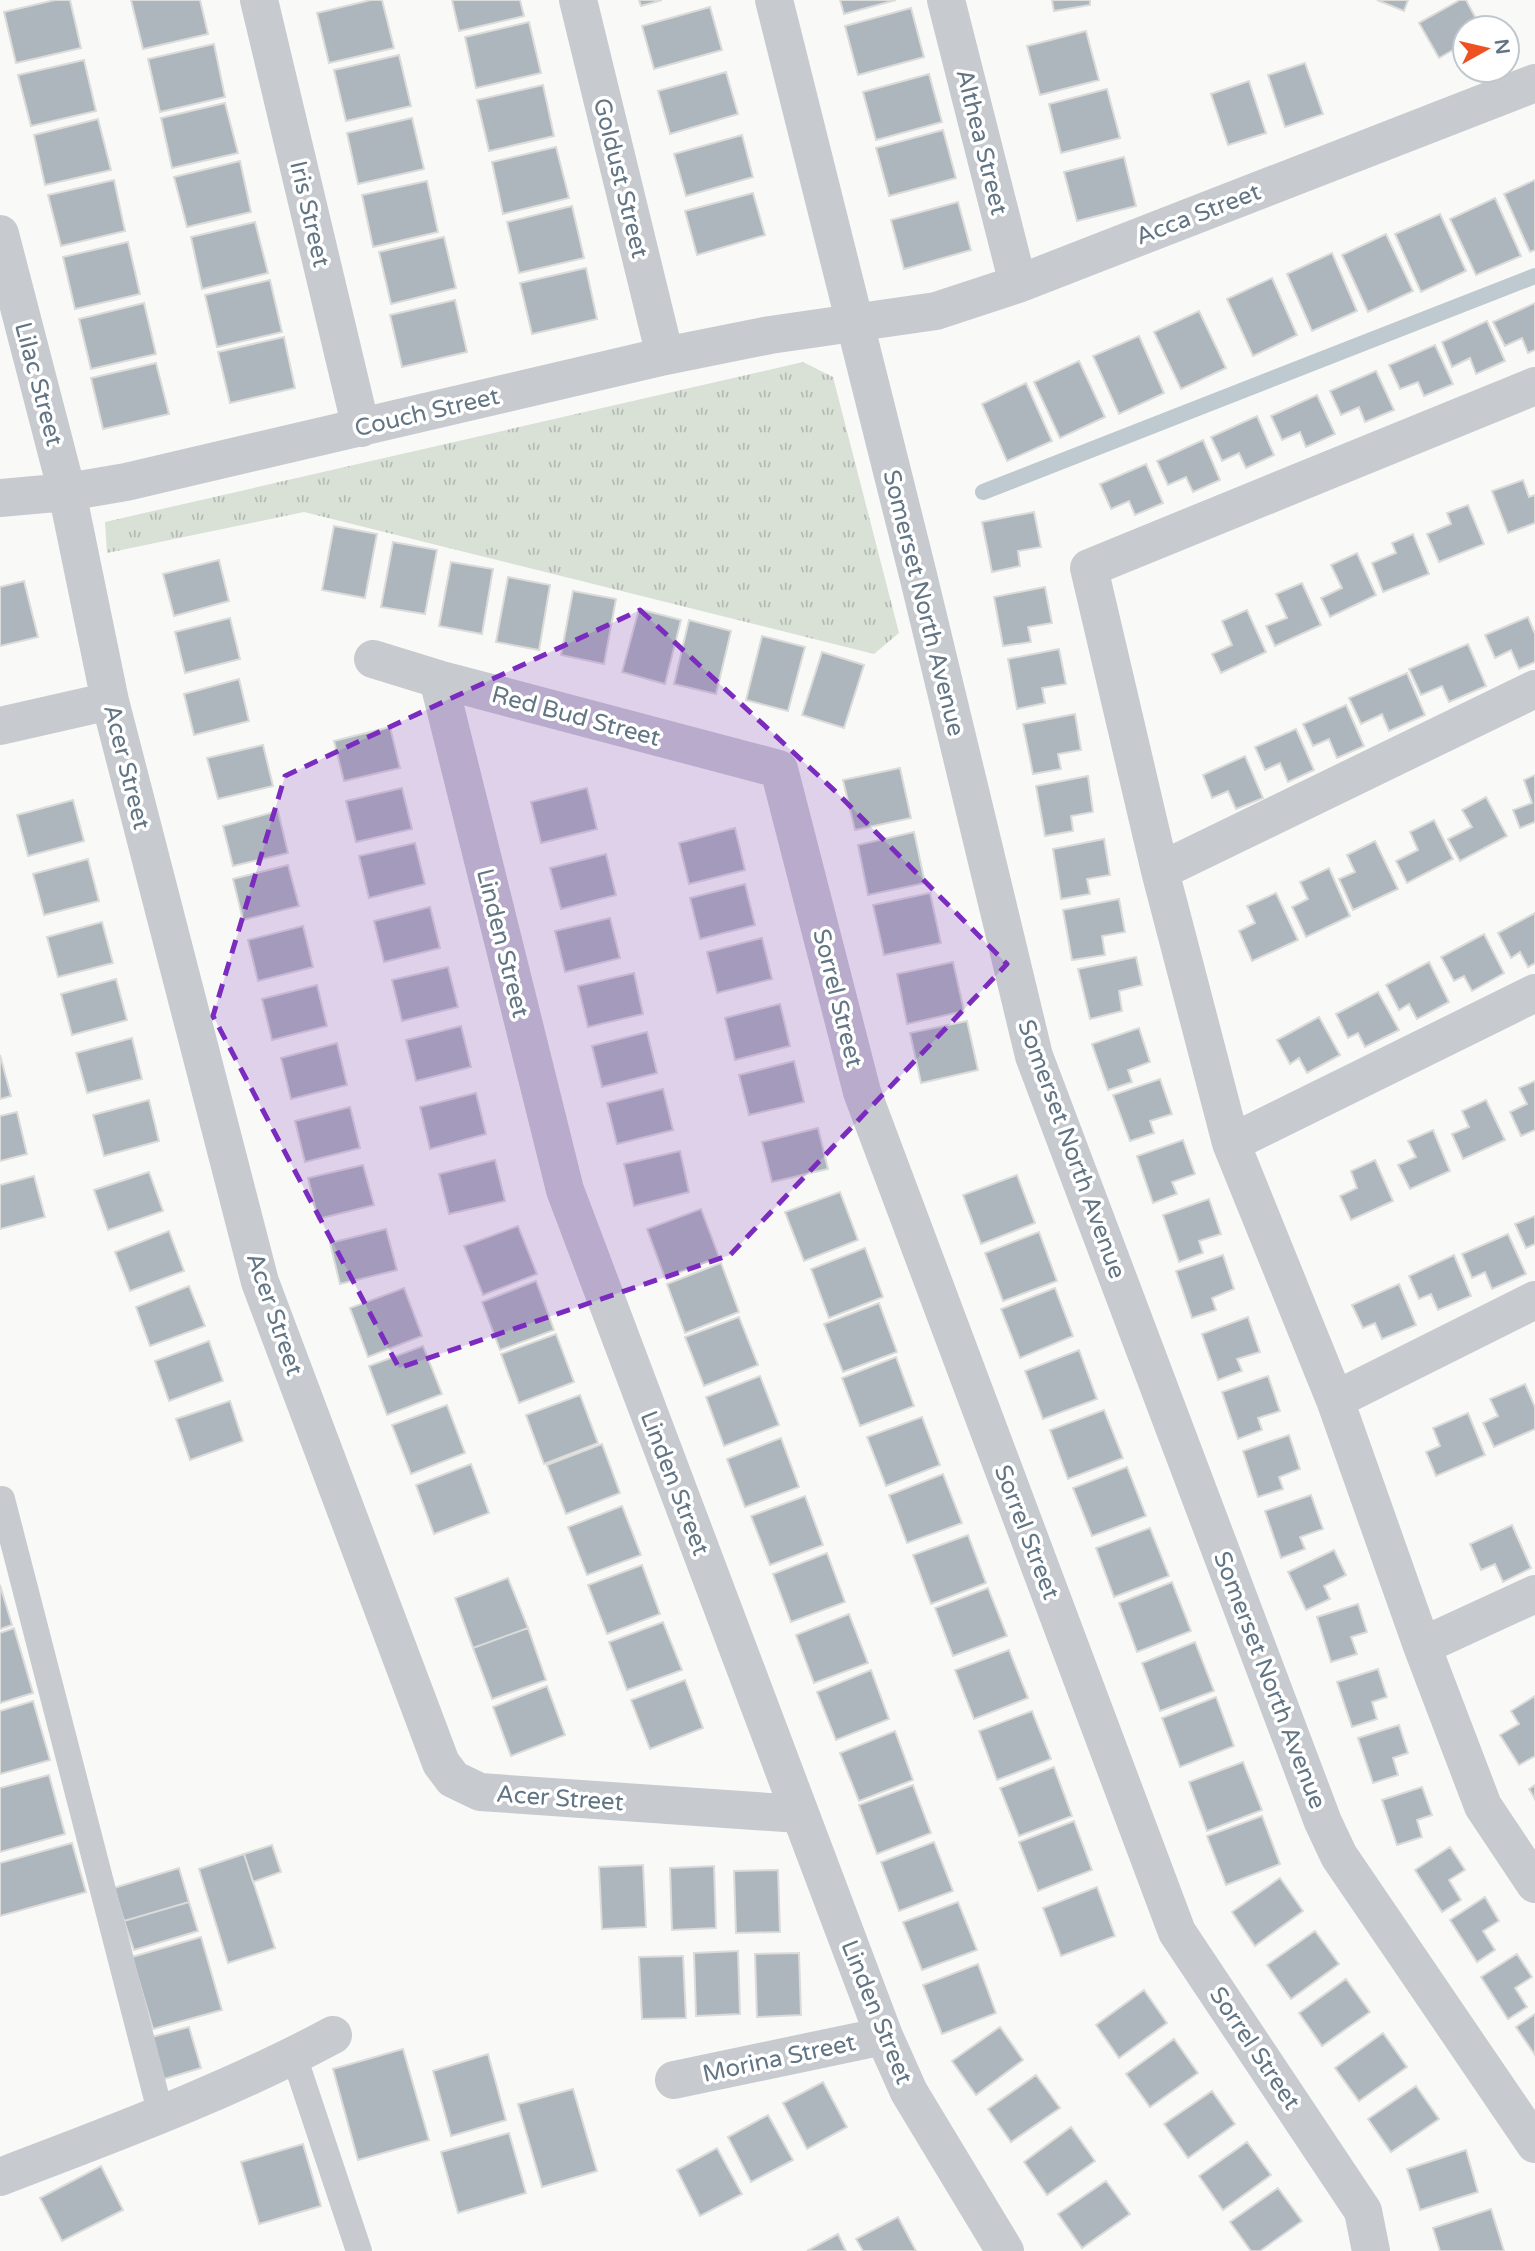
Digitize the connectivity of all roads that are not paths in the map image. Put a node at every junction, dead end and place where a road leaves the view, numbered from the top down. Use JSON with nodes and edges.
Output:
{"nodes":[{"id":1,"x":258,"y":0,"type":"edge"},
{"id":2,"x":578,"y":0,"type":"edge"},
{"id":3,"x":774,"y":0,"type":"edge"},
{"id":4,"x":946,"y":0,"type":"edge"},
{"id":5,"x":1535,"y":83,"type":"edge"},
{"id":6,"x":0,"y":234,"type":"edge"},
{"id":7,"x":1018,"y":284,"type":"junction"},
{"id":8,"x":855,"y":322,"type":"junction"},
{"id":9,"x":665,"y":356,"type":"junction"},
{"id":10,"x":1535,"y":386,"type":"edge"},
{"id":11,"x":361,"y":428,"type":"junction"},
{"id":12,"x":67,"y":492,"type":"junction"},
{"id":13,"x":0,"y":498,"type":"edge"},
{"id":14,"x":373,"y":659,"type":"dead end"},
{"id":15,"x":438,"y":679,"type":"junction"},
{"id":16,"x":1535,"y":689,"type":"edge"},
{"id":17,"x":110,"y":701,"type":"junction"},
{"id":18,"x":0,"y":726,"type":"edge"},
{"id":19,"x":779,"y":769,"type":"joint"},
{"id":20,"x":1160,"y":871,"type":"junction"},
{"id":21,"x":1535,"y":993,"type":"edge"},
{"id":22,"x":1231,"y":1143,"type":"junction"},
{"id":23,"x":1535,"y":1300,"type":"edge"},
{"id":24,"x":1335,"y":1400,"type":"junction"},
{"id":25,"x":2,"y":1499,"type":"edge"},
{"id":26,"x":1535,"y":1594,"type":"edge"},
{"id":27,"x":1422,"y":1646,"type":"junction"},
{"id":28,"x":799,"y":1814,"type":"junction"},
{"id":29,"x":1535,"y":1884,"type":"edge"},
{"id":30,"x":333,"y":2035,"type":"dead end"},
{"id":31,"x":884,"y":2036,"type":"junction"},
{"id":32,"x":294,"y":2056,"type":"junction"},
{"id":33,"x":674,"y":2080,"type":"dead end"},
{"id":34,"x":161,"y":2115,"type":"junction"},
{"id":35,"x":1535,"y":2144,"type":"edge"},
{"id":36,"x":0,"y":2177,"type":"edge"},
{"id":37,"x":359,"y":2251,"type":"edge"},
{"id":38,"x":1005,"y":2251,"type":"edge"},
{"id":39,"x":1371,"y":2251,"type":"edge"}],
"edges":[{"from":1,"to":11,"type":"street","name":"Iris Street"},
{"from":2,"to":9,"type":"street","name":"Goldust Street"},
{"from":3,"to":8,"type":"street","name":"Somerset North Avenue"},
{"from":4,"to":7,"type":"street","name":"Althea Street"},
{"from":5,"to":7,"type":"street","name":"Acca Street"},
{"from":6,"to":12,"type":"street","name":"Lilac Street"},
{"from":7,"to":8,"type":"street","name":"Acca Street"},
{"from":8,"to":9,"type":"street","name":"Couch Street"},
{"from":8,"to":35,"type":"street","name":"Somerset North Avenue"},
{"from":9,"to":11,"type":"street","name":"Couch Street"},
{"from":10,"to":20,"type":"street"},
{"from":11,"to":12,"type":"street","name":"Couch Street"},
{"from":12,"to":13,"type":"street","name":"Couch Street"},
{"from":12,"to":17,"type":"street","name":"Acer Street"},
{"from":14,"to":15,"type":"street","name":"Red Bud Street"},
{"from":15,"to":19,"type":"street","name":"Red Bud Street"},
{"from":15,"to":28,"type":"street","name":"Linden Street"},
{"from":16,"to":20,"type":"street"},
{"from":17,"to":18,"type":"street"},
{"from":17,"to":28,"type":"street","name":"Acer Street"},
{"from":19,"to":39,"type":"street","name":"Sorrel Street"},
{"from":20,"to":22,"type":"street"},
{"from":21,"to":22,"type":"street"},
{"from":22,"to":24,"type":"street"},
{"from":23,"to":24,"type":"street"},
{"from":24,"to":27,"type":"street"},
{"from":25,"to":34,"type":"lane"},
{"from":26,"to":27,"type":"street"},
{"from":27,"to":29,"type":"street"},
{"from":28,"to":31,"type":"street","name":"Linden Street"},
{"from":30,"to":32,"type":"street"},
{"from":31,"to":33,"type":"street","name":"Morina Street"},
{"from":31,"to":38,"type":"street","name":"Linden Street"},
{"from":32,"to":34,"type":"street"},
{"from":32,"to":37,"type":"lane"},
{"from":34,"to":36,"type":"street"}]}
